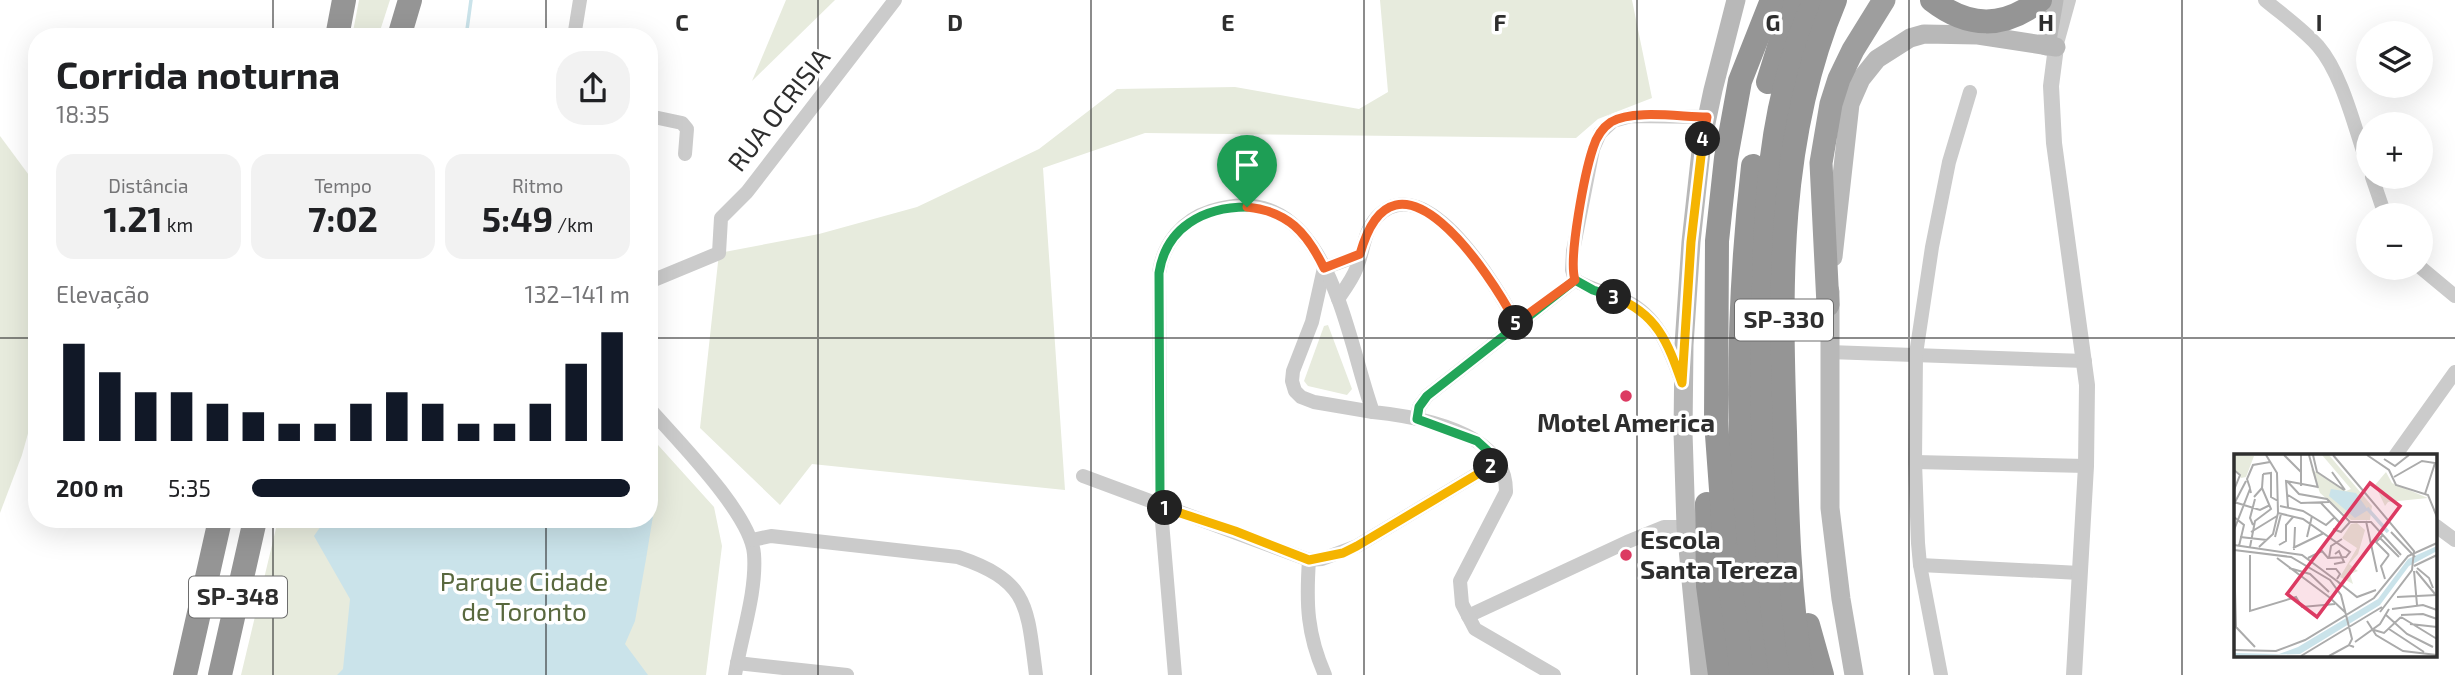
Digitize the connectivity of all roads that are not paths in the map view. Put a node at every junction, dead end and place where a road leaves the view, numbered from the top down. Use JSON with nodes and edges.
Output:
{"nodes":[{"id":1,"x":344,"y":0,"type":"edge"},
{"id":2,"x":410,"y":0,"type":"edge"},
{"id":3,"x":580,"y":0,"type":"edge"},
{"id":4,"x":895,"y":0,"type":"edge"},
{"id":5,"x":1737,"y":0,"type":"edge"},
{"id":6,"x":1757,"y":0,"type":"edge"},
{"id":7,"x":1772,"y":0,"type":"edge"},
{"id":8,"x":1795,"y":0,"type":"edge"},
{"id":9,"x":1815,"y":0,"type":"edge"},
{"id":10,"x":1835,"y":0,"type":"edge"},
{"id":11,"x":1884,"y":0,"type":"edge"},
{"id":12,"x":1932,"y":0,"type":"edge"},
{"id":13,"x":2040,"y":0,"type":"edge"},
{"id":14,"x":2054,"y":0,"type":"edge"},
{"id":15,"x":2069,"y":0,"type":"edge"},
{"id":16,"x":2264,"y":0,"type":"edge"},
{"id":17,"x":339,"y":28,"type":"edge"},
{"id":18,"x":401,"y":28,"type":"edge"},
{"id":19,"x":575,"y":28,"type":"edge"},
{"id":20,"x":2051,"y":47,"type":"junction"},
{"id":21,"x":1740,"y":81,"type":"junction"},
{"id":22,"x":1970,"y":92,"type":"dead end"},
{"id":23,"x":1707,"y":117,"type":"junction"},
{"id":24,"x":658,"y":118,"type":"edge"},
{"id":25,"x":2356,"y":134,"type":"edge"},
{"id":26,"x":685,"y":154,"type":"dead end"},
{"id":27,"x":1360,"y":254,"type":"junction"},
{"id":28,"x":1324,"y":268,"type":"junction"},
{"id":29,"x":658,"y":278,"type":"edge"},
{"id":30,"x":2433,"y":278,"type":"edge"},
{"id":31,"x":1575,"y":280,"type":"junction"},
{"id":32,"x":2455,"y":296,"type":"edge"},
{"id":33,"x":1340,"y":303,"type":"junction"},
{"id":34,"x":1828,"y":305,"type":"junction"},
{"id":35,"x":1314,"y":316,"type":"junction"},
{"id":36,"x":1517,"y":324,"type":"junction"},
{"id":37,"x":1829,"y":352,"type":"junction"},
{"id":38,"x":1916,"y":355,"type":"junction"},
{"id":39,"x":2085,"y":361,"type":"junction"},
{"id":40,"x":2455,"y":372,"type":"edge"},
{"id":41,"x":1682,"y":383,"type":"junction"},
{"id":42,"x":1373,"y":412,"type":"junction"},
{"id":43,"x":658,"y":419,"type":"edge"},
{"id":44,"x":1417,"y":419,"type":"junction"},
{"id":45,"x":1716,"y":421,"type":"junction"},
{"id":46,"x":2396,"y":454,"type":"edge"},
{"id":47,"x":1499,"y":461,"type":"junction"},
{"id":48,"x":1915,"y":462,"type":"junction"},
{"id":49,"x":2086,"y":466,"type":"junction"},
{"id":50,"x":1083,"y":476,"type":"dead end"},
{"id":51,"x":1161,"y":506,"type":"junction"},
{"id":52,"x":1686,"y":527,"type":"junction"},
{"id":53,"x":2438,"y":527,"type":"edge"},
{"id":54,"x":218,"y":528,"type":"edge"},
{"id":55,"x":253,"y":528,"type":"edge"},
{"id":56,"x":752,"y":540,"type":"junction"},
{"id":57,"x":2455,"y":540,"type":"edge"},
{"id":58,"x":1788,"y":551,"type":"junction"},
{"id":59,"x":1309,"y":560,"type":"junction"},
{"id":60,"x":1920,"y":565,"type":"junction"},
{"id":61,"x":2080,"y":573,"type":"junction"},
{"id":62,"x":1468,"y":616,"type":"junction"},
{"id":63,"x":736,"y":669,"type":"edge"},
{"id":64,"x":185,"y":675,"type":"edge"},
{"id":65,"x":220,"y":675,"type":"edge"},
{"id":66,"x":846,"y":675,"type":"edge"},
{"id":67,"x":1036,"y":675,"type":"edge"},
{"id":68,"x":1175,"y":675,"type":"edge"},
{"id":69,"x":1325,"y":675,"type":"edge"},
{"id":70,"x":1554,"y":675,"type":"edge"},
{"id":71,"x":1700,"y":675,"type":"edge"},
{"id":72,"x":1720,"y":675,"type":"edge"},
{"id":73,"x":1742,"y":675,"type":"edge"},
{"id":74,"x":1759,"y":675,"type":"edge"},
{"id":75,"x":1781,"y":675,"type":"edge"},
{"id":76,"x":1802,"y":675,"type":"edge"},
{"id":77,"x":1822,"y":675,"type":"edge"},
{"id":78,"x":1854,"y":675,"type":"edge"},
{"id":79,"x":1941,"y":675,"type":"edge"},
{"id":80,"x":2074,"y":675,"type":"edge"}],
"edges":[{"from":1,"to":17,"type":"highway"},
{"from":2,"to":18,"type":"highway"},
{"from":3,"to":19,"type":"street"},
{"from":4,"to":29,"type":"street","name":"RUA OCRISIA"},
{"from":5,"to":23,"type":"main road"},
{"from":6,"to":21,"type":"highway"},
{"from":7,"to":21,"type":"highway"},
{"from":8,"to":74,"type":"highway"},
{"from":9,"to":75,"type":"highway"},
{"from":10,"to":58,"type":"highway","number":"SP-330"},
{"from":11,"to":34,"type":"highway"},
{"from":12,"to":13,"type":"highway"},
{"from":14,"to":20,"type":"main road"},
{"from":15,"to":20,"type":"street"},
{"from":16,"to":25,"type":"street"},
{"from":20,"to":34,"type":"main road"},
{"from":20,"to":39,"type":"street"},
{"from":21,"to":45,"type":"highway"},
{"from":22,"to":38,"type":"street"},
{"from":23,"to":31,"type":"street"},
{"from":23,"to":41,"type":"main road"},
{"from":24,"to":26,"type":"street"},
{"from":27,"to":28,"type":"street"},
{"from":27,"to":33,"type":"street"},
{"from":27,"to":36,"type":"street"},
{"from":28,"to":33,"type":"street"},
{"from":28,"to":35,"type":"street"},
{"from":28,"to":51,"type":"street"},
{"from":30,"to":32,"type":"street"},
{"from":31,"to":36,"type":"street"},
{"from":31,"to":41,"type":"street"},
{"from":33,"to":35,"type":"street"},
{"from":33,"to":42,"type":"street"},
{"from":34,"to":37,"type":"main road"},
{"from":35,"to":42,"type":"street"},
{"from":36,"to":44,"type":"street"},
{"from":37,"to":38,"type":"street"},
{"from":37,"to":78,"type":"main road"},
{"from":38,"to":39,"type":"street"},
{"from":38,"to":48,"type":"street"},
{"from":39,"to":49,"type":"street"},
{"from":40,"to":46,"type":"street"},
{"from":41,"to":52,"type":"main road"},
{"from":42,"to":44,"type":"street"},
{"from":43,"to":56,"type":"street"},
{"from":44,"to":47,"type":"street"},
{"from":45,"to":72,"type":"highway"},
{"from":45,"to":73,"type":"highway"},
{"from":47,"to":59,"type":"street"},
{"from":47,"to":62,"type":"street"},
{"from":48,"to":49,"type":"street"},
{"from":48,"to":60,"type":"street"},
{"from":49,"to":61,"type":"street"},
{"from":50,"to":51,"type":"street"},
{"from":51,"to":59,"type":"street"},
{"from":51,"to":68,"type":"street"},
{"from":52,"to":62,"type":"street"},
{"from":52,"to":71,"type":"main road"},
{"from":53,"to":57,"type":"street"},
{"from":54,"to":64,"type":"highway","number":"SP-348"},
{"from":55,"to":65,"type":"highway","number":"SP-348"},
{"from":56,"to":63,"type":"street"},
{"from":56,"to":67,"type":"street"},
{"from":58,"to":76,"type":"highway","number":"SP-330"},
{"from":58,"to":77,"type":"highway"},
{"from":59,"to":69,"type":"street"},
{"from":60,"to":61,"type":"street"},
{"from":60,"to":79,"type":"street"},
{"from":61,"to":80,"type":"street"},
{"from":62,"to":70,"type":"street"},
{"from":63,"to":66,"type":"street"}]}
